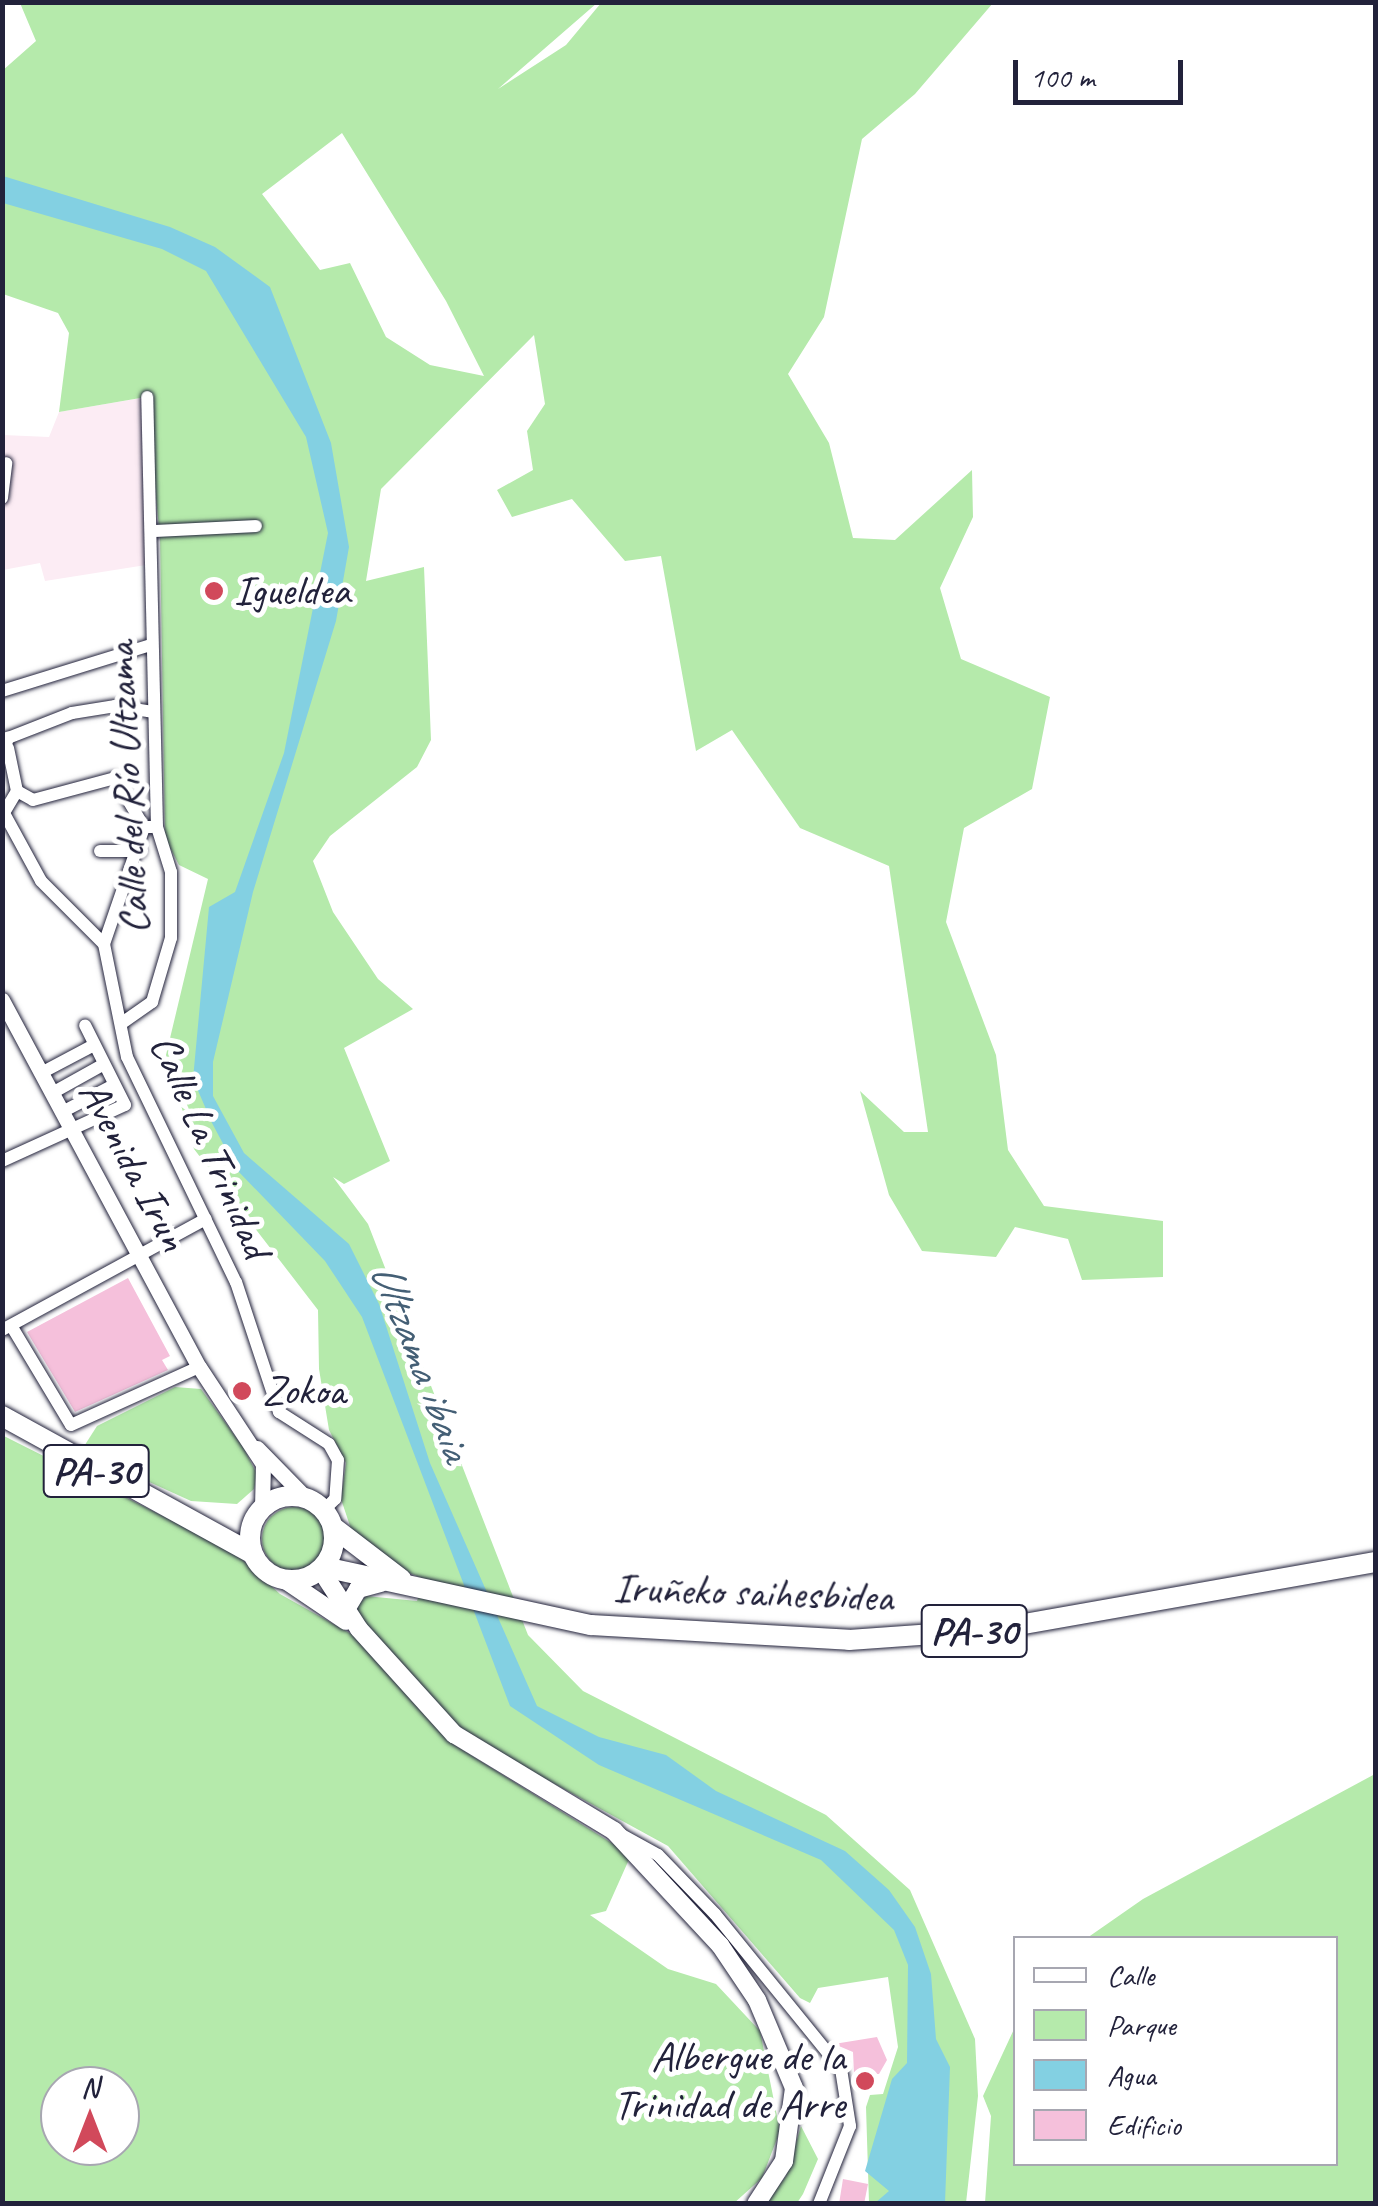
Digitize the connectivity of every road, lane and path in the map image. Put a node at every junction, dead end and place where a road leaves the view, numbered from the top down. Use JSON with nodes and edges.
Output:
{"nodes":[{"id":1,"x":147,"y":397,"type":"dead end"},
{"id":2,"x":6,"y":463,"type":"dead end"},
{"id":3,"x":2,"y":498,"type":"edge"},
{"id":4,"x":256,"y":526,"type":"dead end"},
{"id":5,"x":156,"y":531,"type":"junction"},
{"id":6,"x":151,"y":646,"type":"junction"},
{"id":7,"x":2,"y":691,"type":"edge"},
{"id":8,"x":153,"y":712,"type":"junction"},
{"id":9,"x":5,"y":741,"type":"edge"},
{"id":10,"x":17,"y":791,"type":"junction"},
{"id":11,"x":150,"y":827,"type":"junction"},
{"id":12,"x":100,"y":851,"type":"dead end"},
{"id":13,"x":140,"y":852,"type":"junction"},
{"id":14,"x":104,"y":944,"type":"junction"},
{"id":15,"x":2,"y":1000,"type":"edge"},
{"id":16,"x":122,"y":1022,"type":"junction"},
{"id":17,"x":84,"y":1025,"type":"dead end"},
{"id":18,"x":94,"y":1044,"type":"junction"},
{"id":19,"x":104,"y":1064,"type":"junction"},
{"id":20,"x":43,"y":1072,"type":"junction"},
{"id":21,"x":114,"y":1085,"type":"junction"},
{"id":22,"x":54,"y":1092,"type":"junction"},
{"id":23,"x":64,"y":1111,"type":"junction"},
{"id":24,"x":76,"y":1133,"type":"junction"},
{"id":25,"x":2,"y":1161,"type":"edge"},
{"id":26,"x":206,"y":1219,"type":"junction"},
{"id":27,"x":141,"y":1254,"type":"junction"},
{"id":28,"x":7,"y":1329,"type":"edge"},
{"id":29,"x":199,"y":1367,"type":"junction"},
{"id":30,"x":2,"y":1416,"type":"edge"},
{"id":31,"x":250,"y":1442,"type":"junction"},
{"id":32,"x":321,"y":1512,"type":"junction"},
{"id":33,"x":258,"y":1513,"type":"junction"},
{"id":34,"x":195,"y":1517,"type":"junction"},
{"id":35,"x":252,"y":1554,"type":"junction"},
{"id":36,"x":1376,"y":1562,"type":"edge"},
{"id":37,"x":323,"y":1568,"type":"junction"},
{"id":38,"x":286,"y":1581,"type":"junction"},
{"id":39,"x":381,"y":1583,"type":"junction"},
{"id":40,"x":435,"y":1592,"type":"junction"},
{"id":41,"x":345,"y":1611,"type":"junction"},
{"id":42,"x":359,"y":1630,"type":"junction"},
{"id":43,"x":614,"y":1832,"type":"junction"},
{"id":44,"x":756,"y":2204,"type":"edge"},
{"id":45,"x":819,"y":2204,"type":"edge"}],
"edges":[{"from":1,"to":5,"type":"street","name":"Calle del Río Ultzama"},
{"from":2,"to":3,"type":"street"},
{"from":4,"to":5,"type":"street"},
{"from":5,"to":6,"type":"street","name":"Calle del Río Ultzama"},
{"from":6,"to":7,"type":"street"},
{"from":6,"to":8,"type":"street","name":"Calle del Río Ultzama"},
{"from":8,"to":9,"type":"street"},
{"from":8,"to":11,"type":"street","name":"Calle del Río Ultzama"},
{"from":9,"to":10,"type":"street"},
{"from":10,"to":11,"type":"street"},
{"from":10,"to":14,"type":"street"},
{"from":11,"to":13,"type":"street"},
{"from":11,"to":16,"type":"street","name":"Calle del Río Ultzama"},
{"from":12,"to":13,"type":"street"},
{"from":13,"to":14,"type":"street"},
{"from":14,"to":16,"type":"street","name":"Calle La Trinidad"},
{"from":15,"to":20,"type":"street","name":"Avenida Irun"},
{"from":16,"to":26,"type":"street","name":"Calle La Trinidad"},
{"from":17,"to":18,"type":"street"},
{"from":18,"to":19,"type":"street"},
{"from":18,"to":20,"type":"street"},
{"from":19,"to":21,"type":"street"},
{"from":19,"to":22,"type":"street"},
{"from":20,"to":22,"type":"street","name":"Avenida Irun"},
{"from":21,"to":23,"type":"street"},
{"from":21,"to":24,"type":"street"},
{"from":22,"to":23,"type":"street","name":"Avenida Irun"},
{"from":23,"to":24,"type":"street","name":"Avenida Irun"},
{"from":24,"to":25,"type":"street"},
{"from":24,"to":27,"type":"street","name":"Avenida Irun"},
{"from":26,"to":27,"type":"street"},
{"from":26,"to":32,"type":"street","name":"Calle La Trinidad"},
{"from":27,"to":28,"type":"street"},
{"from":27,"to":29,"type":"street","name":"Avenida Irun"},
{"from":28,"to":29,"type":"street"},
{"from":29,"to":31,"type":"street","name":"Avenida Irun"},
{"from":30,"to":34,"type":"highway","number":"PA-30"},
{"from":31,"to":32,"type":"street"},
{"from":31,"to":33,"type":"street"},
{"from":32,"to":33,"type":"highway","number":"PA-30"},
{"from":32,"to":37,"type":"highway"},
{"from":32,"to":40,"type":"highway","name":"Iruñeko saihesbidea","number":"PA-30"},
{"from":33,"to":34,"type":"highway","number":"PA-30"},
{"from":33,"to":35,"type":"highway"},
{"from":34,"to":35,"type":"highway","number":"PA-30"},
{"from":35,"to":38,"type":"highway","number":"PA-30"},
{"from":36,"to":40,"type":"highway","name":"Iruñeko saihesbidea","number":"PA-30"},
{"from":37,"to":38,"type":"highway"},
{"from":37,"to":39,"type":"highway","name":"Iruñeko saihesbidea","number":"PA-30"},
{"from":37,"to":41,"type":"main road"},
{"from":38,"to":42,"type":"main road"},
{"from":39,"to":40,"type":"highway","name":"Iruñeko saihesbidea","number":"PA-30"},
{"from":39,"to":41,"type":"main road"},
{"from":41,"to":42,"type":"main road"},
{"from":42,"to":43,"type":"main road"},
{"from":43,"to":44,"type":"main road"},
{"from":43,"to":45,"type":"street"}]}
